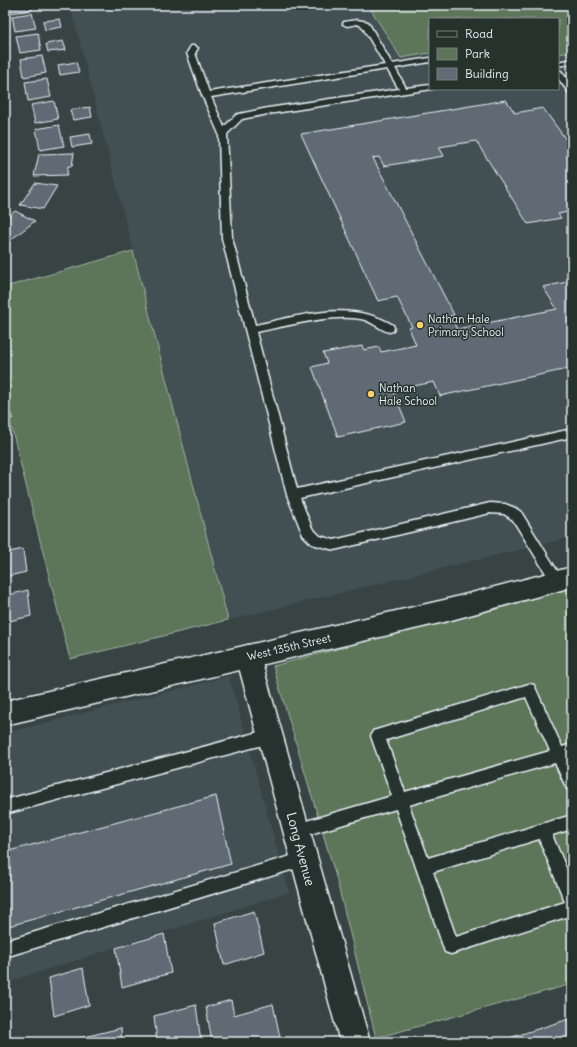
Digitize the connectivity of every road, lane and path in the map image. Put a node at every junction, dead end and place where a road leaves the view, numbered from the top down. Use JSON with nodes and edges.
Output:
{"nodes":[{"id":1,"x":347,"y":24,"type":"dead end"},
{"id":2,"x":194,"y":48,"type":"dead end"},
{"id":3,"x":429,"y":60,"type":"edge"},
{"id":4,"x":572,"y":61,"type":"edge"},
{"id":5,"x":559,"y":64,"type":"edge"},
{"id":6,"x":389,"y":66,"type":"junction"},
{"id":7,"x":559,"y":74,"type":"edge"},
{"id":8,"x":429,"y":87,"type":"edge"},
{"id":9,"x":404,"y":90,"type":"junction"},
{"id":10,"x":572,"y":91,"type":"edge"},
{"id":11,"x":206,"y":95,"type":"junction"},
{"id":12,"x":223,"y":134,"type":"junction"},
{"id":13,"x":389,"y":328,"type":"dead end"},
{"id":14,"x":250,"y":330,"type":"junction"},
{"id":15,"x":572,"y":433,"type":"edge"},
{"id":16,"x":293,"y":495,"type":"junction"},
{"id":17,"x":564,"y":579,"type":"edge"},
{"id":18,"x":248,"y":656,"type":"junction"},
{"id":19,"x":5,"y":713,"type":"edge"},
{"id":20,"x":270,"y":736,"type":"junction"},
{"id":21,"x":565,"y":753,"type":"edge"},
{"id":22,"x":572,"y":784,"type":"edge"},
{"id":23,"x":400,"y":801,"type":"junction"},
{"id":24,"x":5,"y":807,"type":"edge"},
{"id":25,"x":572,"y":822,"type":"edge"},
{"id":26,"x":296,"y":831,"type":"junction"},
{"id":27,"x":542,"y":831,"type":"junction"},
{"id":28,"x":304,"y":859,"type":"junction"},
{"id":29,"x":424,"y":867,"type":"junction"},
{"id":30,"x":572,"y":900,"type":"edge"},
{"id":31,"x":572,"y":907,"type":"edge"},
{"id":32,"x":5,"y":949,"type":"edge"},
{"id":33,"x":355,"y":1042,"type":"edge"}],
"edges":[{"from":1,"to":6,"type":"lane"},
{"from":2,"to":11,"type":"lane"},
{"from":3,"to":6,"type":"lane"},
{"from":4,"to":5,"type":"lane"},
{"from":6,"to":9,"type":"lane"},
{"from":6,"to":11,"type":"lane"},
{"from":7,"to":10,"type":"lane"},
{"from":8,"to":9,"type":"lane"},
{"from":9,"to":12,"type":"lane"},
{"from":11,"to":12,"type":"lane"},
{"from":12,"to":14,"type":"lane"},
{"from":13,"to":14,"type":"lane"},
{"from":14,"to":16,"type":"lane"},
{"from":15,"to":16,"type":"lane"},
{"from":16,"to":17,"type":"lane"},
{"from":17,"to":18,"type":"street","name":"West 135th Street"},
{"from":18,"to":19,"type":"street","name":"West 135th Street"},
{"from":18,"to":20,"type":"street","name":"Long Avenue"},
{"from":20,"to":24,"type":"lane"},
{"from":20,"to":26,"type":"street","name":"Long Avenue"},
{"from":21,"to":22,"type":"lane"},
{"from":21,"to":23,"type":"lane"},
{"from":21,"to":23,"type":"lane"},
{"from":23,"to":26,"type":"lane"},
{"from":23,"to":29,"type":"lane"},
{"from":25,"to":27,"type":"lane"},
{"from":26,"to":28,"type":"street","name":"Long Avenue"},
{"from":27,"to":29,"type":"lane"},
{"from":27,"to":30,"type":"lane"},
{"from":28,"to":32,"type":"lane"},
{"from":28,"to":33,"type":"street","name":"Long Avenue"},
{"from":29,"to":31,"type":"lane"}]}
